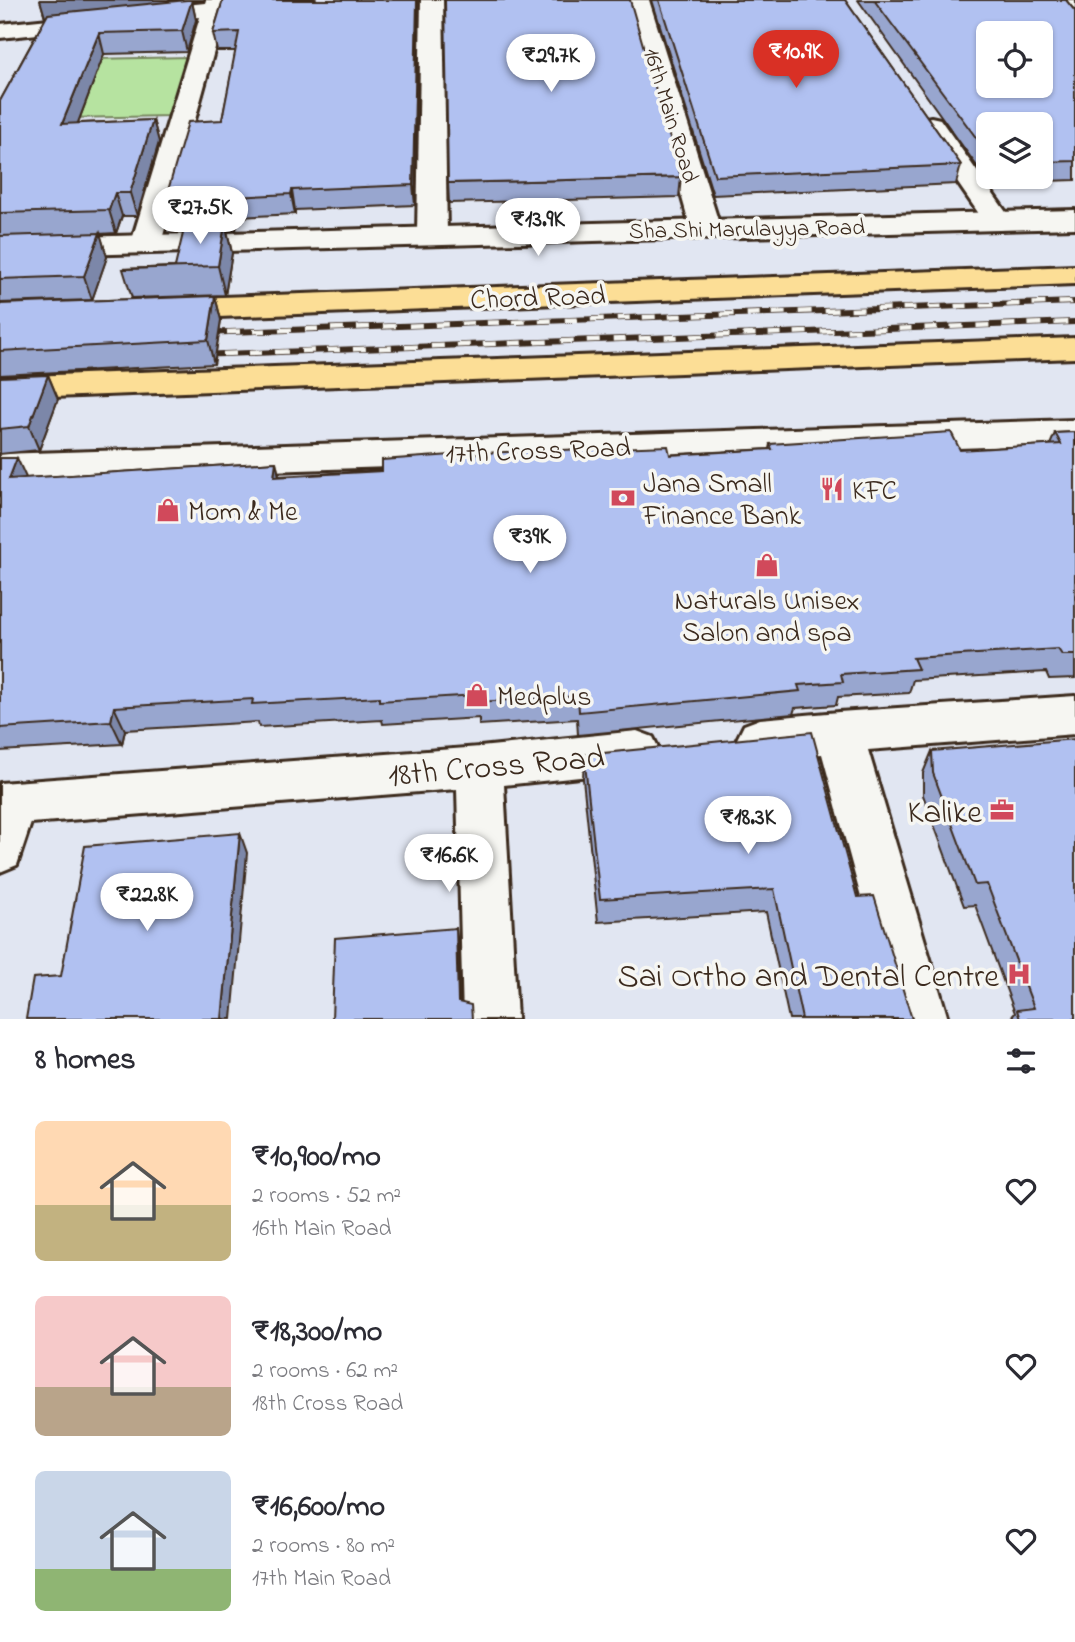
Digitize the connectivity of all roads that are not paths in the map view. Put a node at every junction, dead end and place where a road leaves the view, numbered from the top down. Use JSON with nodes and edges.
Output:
{"nodes":[{"id":1,"x":303,"y":0,"type":"edge"},
{"id":2,"x":432,"y":0,"type":"edge"},
{"id":3,"x":638,"y":0,"type":"edge"},
{"id":4,"x":216,"y":4,"type":"edge"},
{"id":5,"x":2,"y":21,"type":"edge"},
{"id":6,"x":913,"y":99,"type":"edge"},
{"id":7,"x":1075,"y":219,"type":"edge"},
{"id":8,"x":998,"y":221,"type":"junction"},
{"id":9,"x":706,"y":230,"type":"junction"},
{"id":10,"x":432,"y":233,"type":"junction"},
{"id":11,"x":146,"y":243,"type":"junction"},
{"id":12,"x":0,"y":248,"type":"edge"},
{"id":13,"x":1075,"y":275,"type":"edge"},
{"id":14,"x":140,"y":310,"type":"edge"},
{"id":15,"x":1075,"y":348,"type":"edge"},
{"id":16,"x":0,"y":388,"type":"edge"},
{"id":17,"x":1075,"y":432,"type":"edge"},
{"id":18,"x":0,"y":467,"type":"edge"},
{"id":19,"x":1075,"y":715,"type":"edge"},
{"id":20,"x":839,"y":731,"type":"junction"},
{"id":21,"x":480,"y":767,"type":"junction"},
{"id":22,"x":6,"y":803,"type":"edge"},
{"id":23,"x":0,"y":849,"type":"edge"},
{"id":24,"x":490,"y":1019,"type":"edge"},
{"id":25,"x":921,"y":1019,"type":"edge"}],
"edges":[{"from":1,"to":4,"type":"street"},
{"from":2,"to":10,"type":"street"},
{"from":3,"to":9,"type":"street","name":"16th Main Road"},
{"from":4,"to":5,"type":"street"},
{"from":4,"to":11,"type":"street"},
{"from":6,"to":8,"type":"street"},
{"from":7,"to":8,"type":"street","name":"Sha Shi Marulayya Road"},
{"from":8,"to":9,"type":"street","name":"Sha Shi Marulayya Road"},
{"from":9,"to":10,"type":"street","name":"Sha Shi Marulayya Road"},
{"from":10,"to":11,"type":"street","name":"Sha Shi Marulayya Road"},
{"from":11,"to":12,"type":"street","name":"Sha Shi Marulayya Road"},
{"from":13,"to":14,"type":"main road","name":"Chord Road"},
{"from":15,"to":16,"type":"main road"},
{"from":17,"to":18,"type":"street","name":"17th Cross Road"},
{"from":19,"to":20,"type":"street","name":"18th Cross Road"},
{"from":20,"to":21,"type":"street","name":"18th Cross Road"},
{"from":20,"to":25,"type":"street"},
{"from":21,"to":22,"type":"street","name":"18th Cross Road"},
{"from":21,"to":24,"type":"street"},
{"from":22,"to":23,"type":"street"}]}
